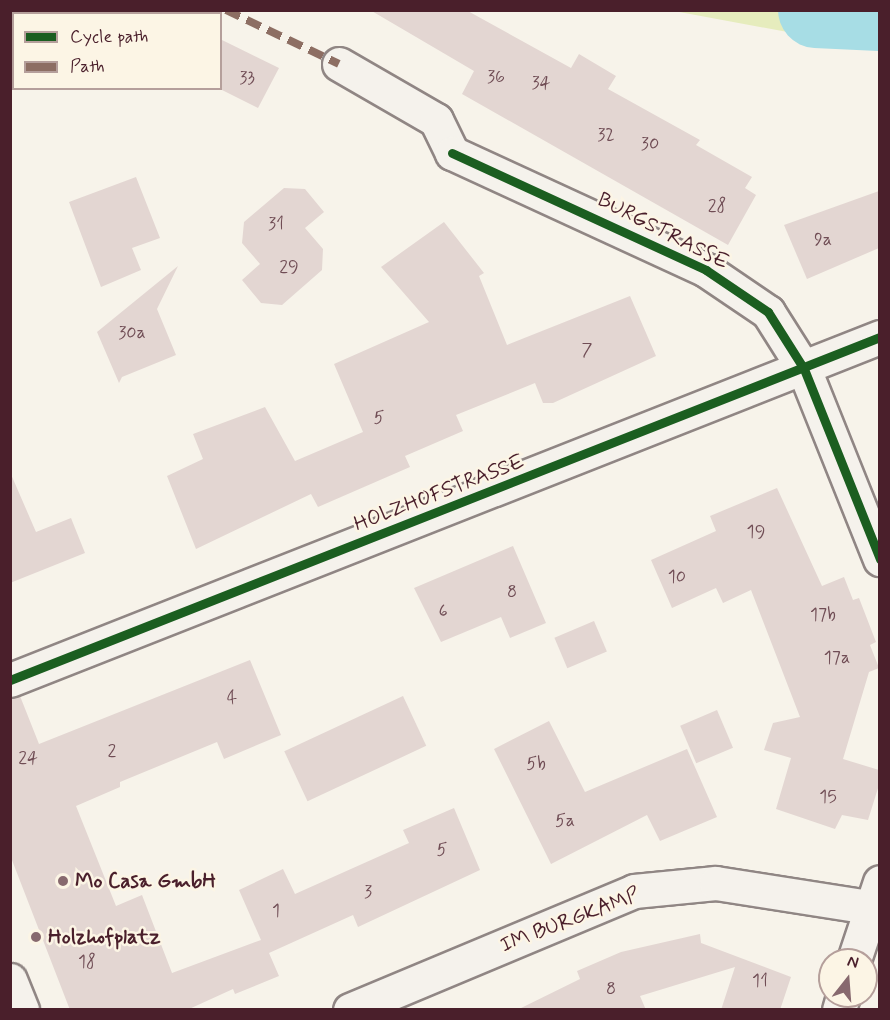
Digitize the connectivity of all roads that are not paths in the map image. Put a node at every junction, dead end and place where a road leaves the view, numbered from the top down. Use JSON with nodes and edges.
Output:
{"nodes":[{"id":1,"x":339,"y":64,"type":"dead end"},
{"id":2,"x":879,"y":337,"type":"edge"},
{"id":3,"x":804,"y":369,"type":"junction"},
{"id":4,"x":879,"y":559,"type":"edge"},
{"id":5,"x":10,"y":680,"type":"edge"},
{"id":6,"x":875,"y":895,"type":"edge"},
{"id":7,"x":858,"y":948,"type":"edge"},
{"id":8,"x":10,"y":980,"type":"edge"},
{"id":9,"x":22,"y":1010,"type":"edge"},
{"id":10,"x":350,"y":1010,"type":"edge"}],
"edges":[{"from":1,"to":3,"type":"street","name":"BURGSTRASSE"},
{"from":2,"to":3,"type":"street","name":"HOLZHOFSTRASSE"},
{"from":3,"to":4,"type":"street","name":"BURGSTRASSE"},
{"from":3,"to":5,"type":"street","name":"HOLZHOFSTRASSE"},
{"from":6,"to":7,"type":"street"},
{"from":6,"to":10,"type":"street","name":"IM BURGKAMP"},
{"from":8,"to":9,"type":"street"}]}
